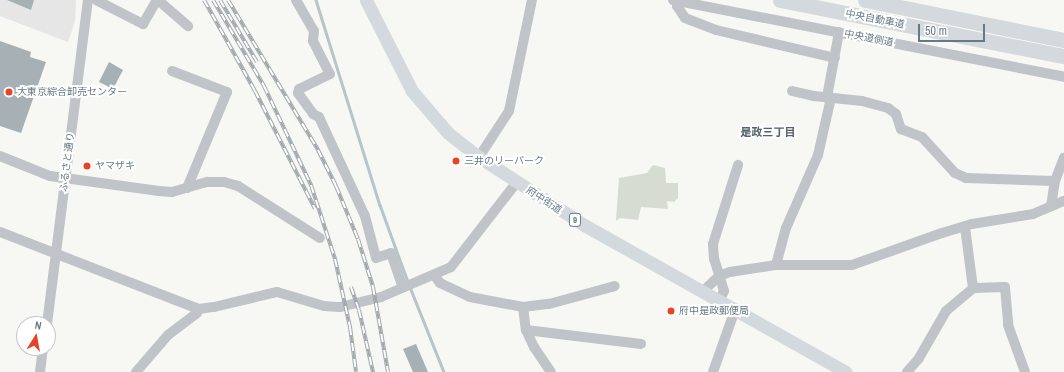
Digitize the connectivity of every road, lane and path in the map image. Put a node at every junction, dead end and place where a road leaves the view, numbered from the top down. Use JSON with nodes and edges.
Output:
{"nodes":[{"id":1,"x":88,"y":0,"type":"edge"},
{"id":2,"x":96,"y":0,"type":"edge"},
{"id":3,"x":158,"y":0,"type":"edge"},
{"id":4,"x":296,"y":0,"type":"edge"},
{"id":5,"x":366,"y":0,"type":"edge"},
{"id":6,"x":532,"y":0,"type":"edge"},
{"id":7,"x":676,"y":0,"type":"edge"},
{"id":8,"x":780,"y":0,"type":"edge"},
{"id":9,"x":865,"y":0,"type":"edge"},
{"id":10,"x":188,"y":26,"type":"dead end"},
{"id":11,"x":839,"y":32,"type":"junction"},
{"id":12,"x":1064,"y":40,"type":"edge"},
{"id":13,"x":1064,"y":56,"type":"edge"},
{"id":14,"x":835,"y":58,"type":"junction"},
{"id":15,"x":172,"y":71,"type":"dead end"},
{"id":16,"x":1064,"y":77,"type":"edge"},
{"id":17,"x":792,"y":91,"type":"dead end"},
{"id":18,"x":829,"y":98,"type":"junction"},
{"id":19,"x":0,"y":156,"type":"edge"},
{"id":20,"x":479,"y":157,"type":"junction"},
{"id":21,"x":1064,"y":158,"type":"edge"},
{"id":22,"x":738,"y":165,"type":"dead end"},
{"id":23,"x":65,"y":178,"type":"junction"},
{"id":24,"x":1055,"y":181,"type":"junction"},
{"id":25,"x":517,"y":182,"type":"junction"},
{"id":26,"x":187,"y":188,"type":"junction"},
{"id":27,"x":1064,"y":201,"type":"edge"},
{"id":28,"x":1051,"y":206,"type":"junction"},
{"id":29,"x":965,"y":227,"type":"junction"},
{"id":30,"x":0,"y":232,"type":"edge"},
{"id":31,"x":320,"y":238,"type":"dead end"},
{"id":32,"x":56,"y":253,"type":"junction"},
{"id":33,"x":776,"y":265,"type":"junction"},
{"id":34,"x":434,"y":274,"type":"junction"},
{"id":35,"x":718,"y":276,"type":"junction"},
{"id":36,"x":407,"y":286,"type":"junction"},
{"id":37,"x":615,"y":286,"type":"dead end"},
{"id":38,"x":973,"y":288,"type":"junction"},
{"id":39,"x":702,"y":292,"type":"junction"},
{"id":40,"x":719,"y":301,"type":"junction"},
{"id":41,"x":523,"y":307,"type":"junction"},
{"id":42,"x":199,"y":308,"type":"junction"},
{"id":43,"x":735,"y":310,"type":"junction"},
{"id":44,"x":48,"y":316,"type":"edge"},
{"id":45,"x":526,"y":330,"type":"junction"},
{"id":46,"x":640,"y":344,"type":"dead end"},
{"id":47,"x":43,"y":356,"type":"edge"},
{"id":48,"x":40,"y":372,"type":"edge"},
{"id":49,"x":136,"y":372,"type":"edge"},
{"id":50,"x":551,"y":372,"type":"edge"},
{"id":51,"x":713,"y":372,"type":"edge"},
{"id":52,"x":846,"y":372,"type":"edge"},
{"id":53,"x":907,"y":372,"type":"edge"},
{"id":54,"x":1025,"y":372,"type":"edge"}],
"edges":[{"from":1,"to":23,"type":"street","name":"ふるさと通り"},
{"from":2,"to":3,"type":"street"},
{"from":3,"to":10,"type":"street"},
{"from":4,"to":36,"type":"street"},
{"from":5,"to":20,"type":"main road","name":"府中街道","number":"9"},
{"from":6,"to":20,"type":"street"},
{"from":7,"to":11,"type":"street","name":"中央道側道"},
{"from":7,"to":14,"type":"street"},
{"from":8,"to":13,"type":"highway","name":"中央自動車道"},
{"from":9,"to":12,"type":"highway","name":"中央自動車道"},
{"from":11,"to":14,"type":"street"},
{"from":11,"to":16,"type":"street","name":"中央道側道"},
{"from":14,"to":18,"type":"street"},
{"from":15,"to":26,"type":"street"},
{"from":17,"to":18,"type":"street"},
{"from":18,"to":24,"type":"street"},
{"from":18,"to":33,"type":"street"},
{"from":19,"to":23,"type":"street"},
{"from":20,"to":25,"type":"main road","name":"府中街道","number":"9"},
{"from":21,"to":24,"type":"street"},
{"from":22,"to":35,"type":"street"},
{"from":23,"to":26,"type":"street"},
{"from":23,"to":32,"type":"street","name":"ふるさと通り"},
{"from":24,"to":28,"type":"street"},
{"from":25,"to":34,"type":"street"},
{"from":25,"to":39,"type":"main road","name":"府中街道","number":"9"},
{"from":26,"to":31,"type":"street"},
{"from":27,"to":28,"type":"street"},
{"from":28,"to":29,"type":"street"},
{"from":29,"to":33,"type":"street"},
{"from":29,"to":38,"type":"street"},
{"from":30,"to":32,"type":"street"},
{"from":32,"to":42,"type":"street"},
{"from":32,"to":44,"type":"street","name":"ふるさと通り"},
{"from":33,"to":35,"type":"street"},
{"from":34,"to":36,"type":"street"},
{"from":34,"to":41,"type":"street"},
{"from":35,"to":39,"type":"street"},
{"from":35,"to":40,"type":"street"},
{"from":36,"to":42,"type":"street"},
{"from":37,"to":41,"type":"street"},
{"from":38,"to":53,"type":"street"},
{"from":38,"to":54,"type":"street"},
{"from":39,"to":40,"type":"main road","name":"府中街道","number":"9"},
{"from":40,"to":43,"type":"main road","name":"府中街道","number":"9"},
{"from":41,"to":45,"type":"street"},
{"from":42,"to":49,"type":"street"},
{"from":43,"to":51,"type":"street"},
{"from":43,"to":52,"type":"main road","name":"府中街道","number":"9"},
{"from":45,"to":46,"type":"street"},
{"from":45,"to":50,"type":"street"},
{"from":47,"to":48,"type":"street"}]}
